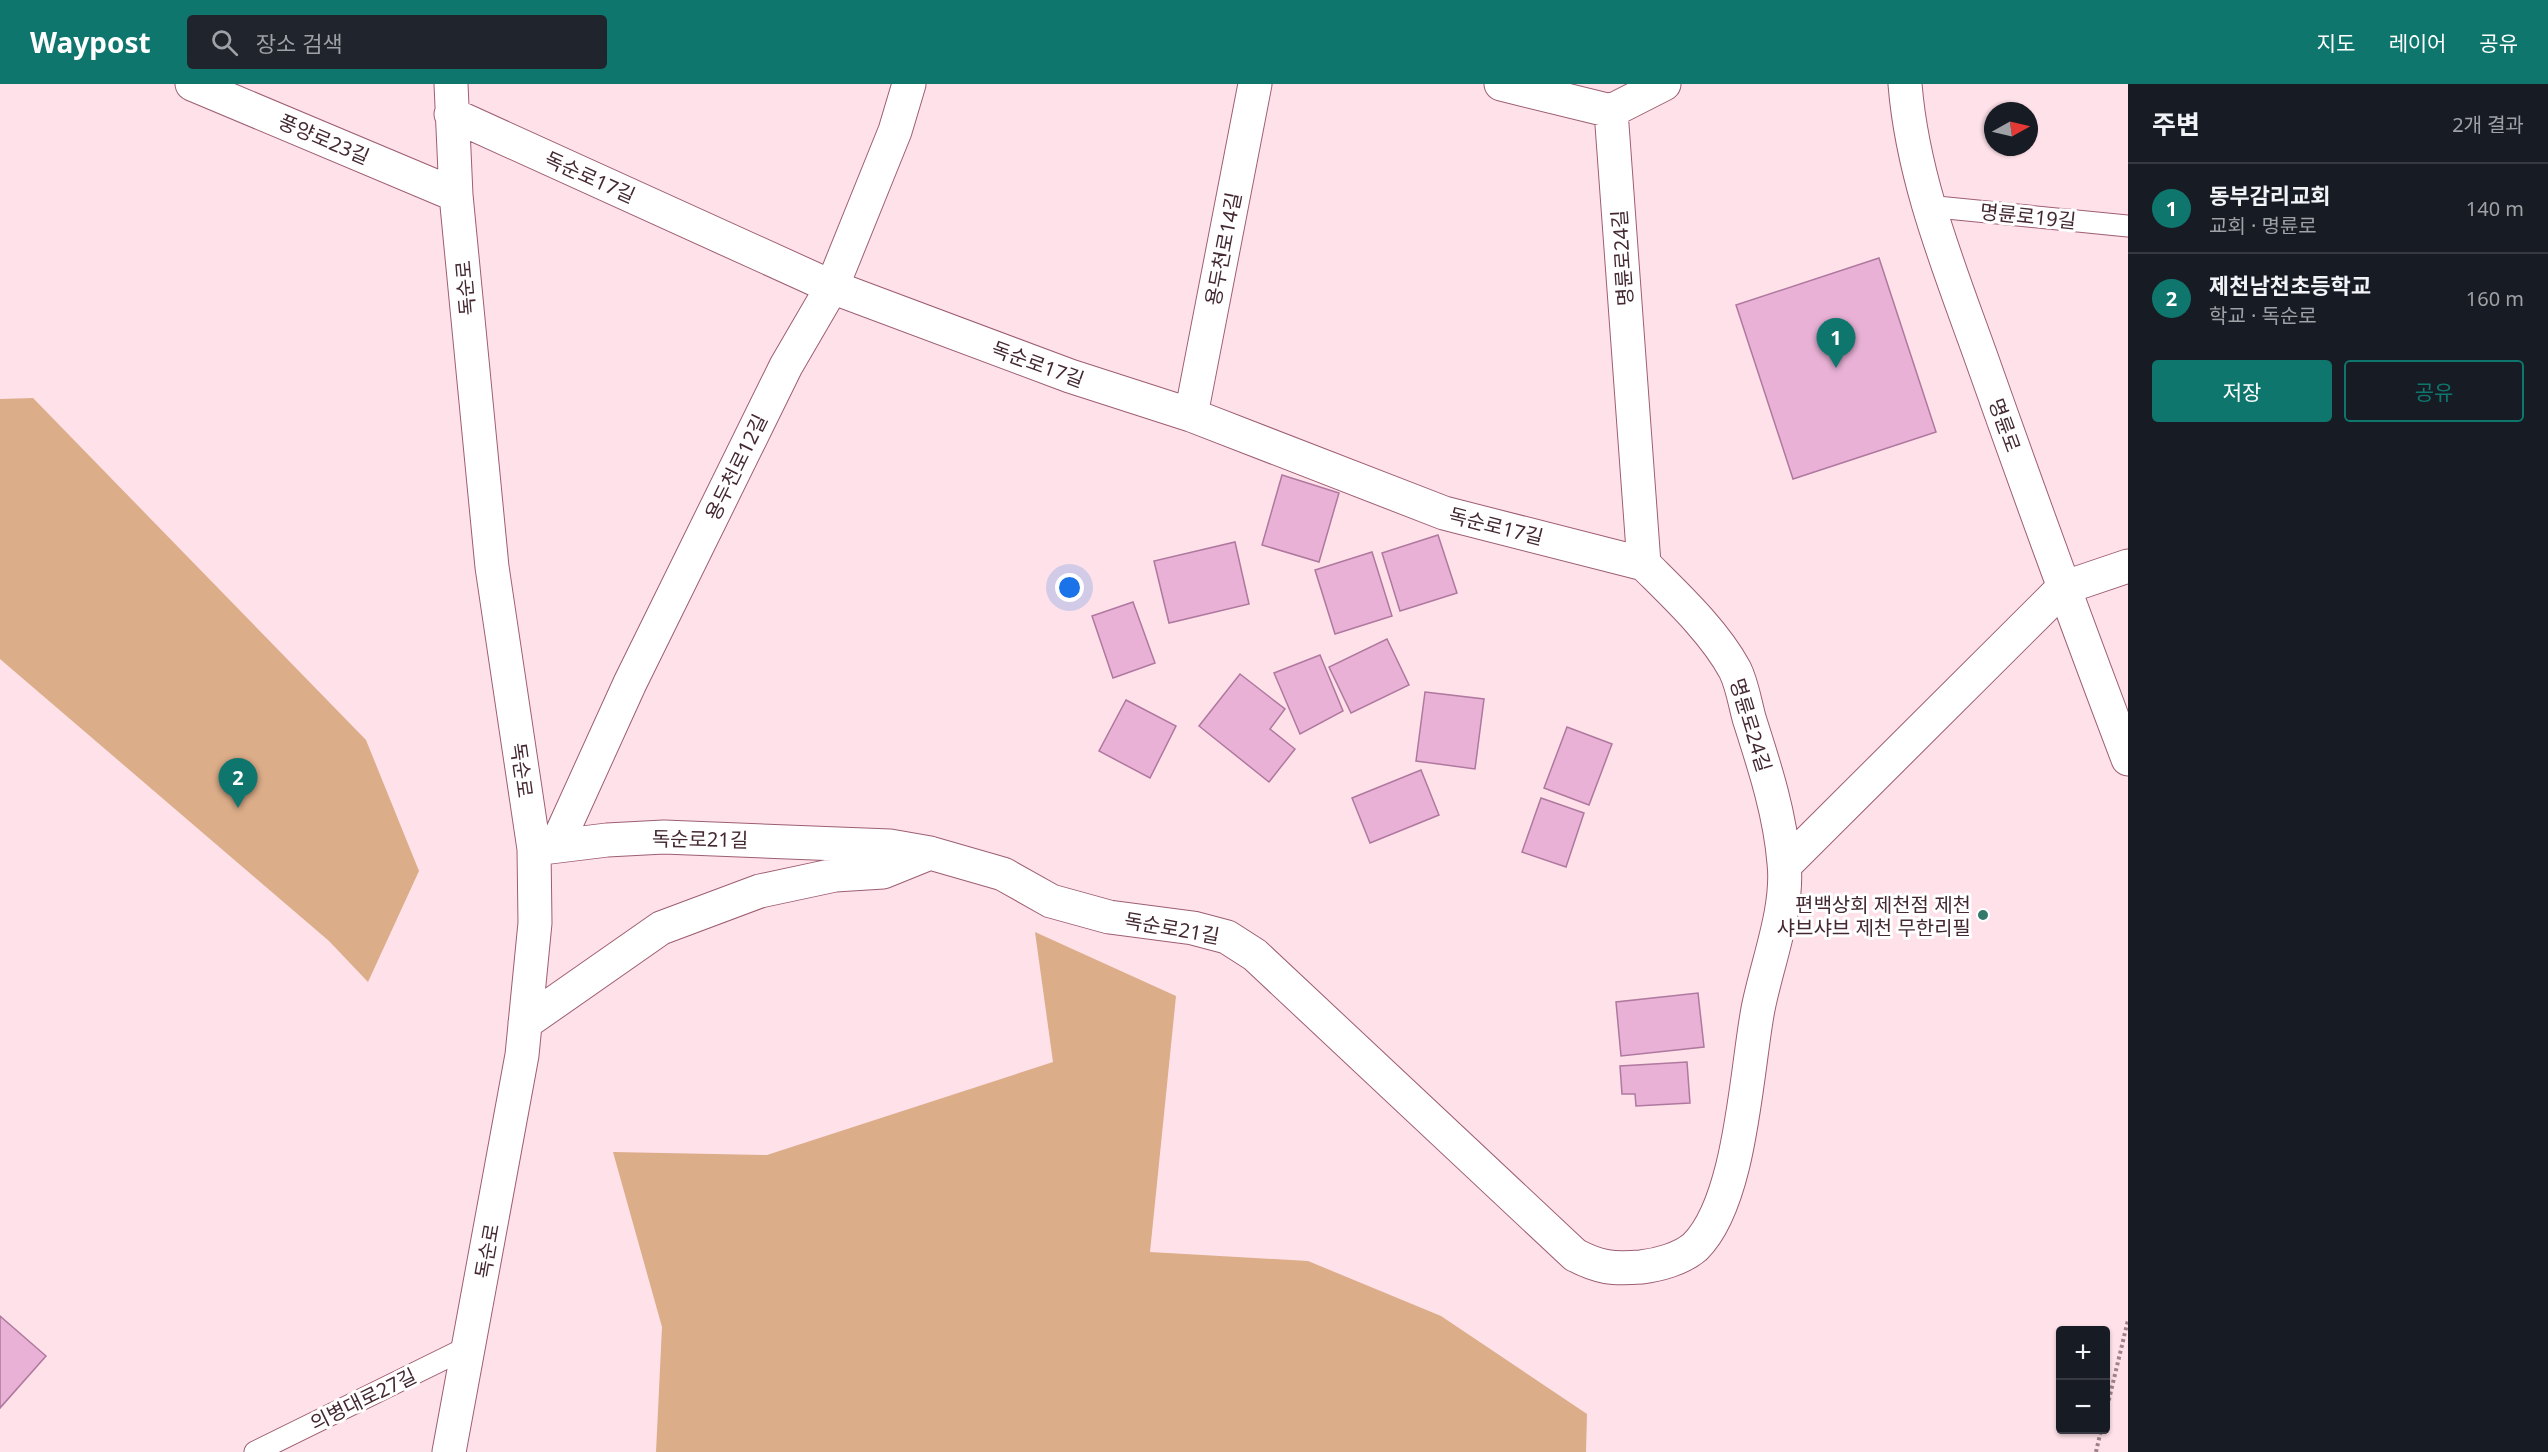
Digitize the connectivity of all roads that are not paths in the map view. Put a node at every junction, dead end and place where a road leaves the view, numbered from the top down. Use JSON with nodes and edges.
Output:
{"nodes":[{"id":1,"x":192,"y":84,"type":"edge"},
{"id":2,"x":909,"y":84,"type":"edge"},
{"id":3,"x":1255,"y":84,"type":"edge"},
{"id":4,"x":1501,"y":84,"type":"edge"},
{"id":5,"x":1664,"y":84,"type":"edge"},
{"id":6,"x":1905,"y":84,"type":"edge"},
{"id":7,"x":451,"y":99,"type":"edge"},
{"id":8,"x":1611,"y":111,"type":"junction"},
{"id":9,"x":456,"y":195,"type":"junction"},
{"id":10,"x":1927,"y":206,"type":"junction"},
{"id":11,"x":2128,"y":226,"type":"edge"},
{"id":12,"x":832,"y":287,"type":"junction"},
{"id":13,"x":1191,"y":415,"type":"junction"},
{"id":14,"x":1644,"y":564,"type":"junction"},
{"id":15,"x":2128,"y":566,"type":"edge"},
{"id":16,"x":2063,"y":588,"type":"junction"},
{"id":17,"x":2128,"y":759,"type":"edge"},
{"id":18,"x":545,"y":848,"type":"junction"},
{"id":19,"x":930,"y":853,"type":"junction"},
{"id":20,"x":1785,"y":865,"type":"junction"},
{"id":21,"x":525,"y":1023,"type":"junction"},
{"id":22,"x":1693,"y":1249,"type":"joint"},
{"id":23,"x":470,"y":1346,"type":"junction"},
{"id":24,"x":255,"y":1452,"type":"edge"},
{"id":25,"x":449,"y":1452,"type":"edge"}],
"edges":[{"from":1,"to":9,"type":"street","name":"풍양로23길"},
{"from":2,"to":12,"type":"street","name":"용두천로12길"},
{"from":3,"to":13,"type":"street","name":"용두천로14길"},
{"from":4,"to":8,"type":"street"},
{"from":5,"to":8,"type":"street"},
{"from":6,"to":10,"type":"street","name":"명륜로"},
{"from":7,"to":9,"type":"street","name":"독순로"},
{"from":7,"to":12,"type":"street","name":"독순로17길"},
{"from":8,"to":14,"type":"street","name":"명륜로24길"},
{"from":9,"to":18,"type":"street","name":"독순로"},
{"from":10,"to":11,"type":"lane","name":"명륜로19길"},
{"from":10,"to":16,"type":"street","name":"명륜로"},
{"from":12,"to":13,"type":"street","name":"독순로17길"},
{"from":12,"to":18,"type":"street","name":"용두천로12길"},
{"from":13,"to":14,"type":"street","name":"독순로17길"},
{"from":14,"to":20,"type":"street","name":"명륜로24길"},
{"from":15,"to":16,"type":"street"},
{"from":16,"to":17,"type":"street","name":"명륜로"},
{"from":16,"to":20,"type":"street"},
{"from":18,"to":19,"type":"street","name":"독순로21길"},
{"from":18,"to":21,"type":"street","name":"독순로"},
{"from":19,"to":21,"type":"street"},
{"from":19,"to":22,"type":"street","name":"독순로21길"},
{"from":20,"to":22,"type":"street","name":"명륜로24길"},
{"from":21,"to":23,"type":"street","name":"독순로"},
{"from":23,"to":24,"type":"lane","name":"의병대로27길"},
{"from":23,"to":25,"type":"street","name":"독순로"}]}
